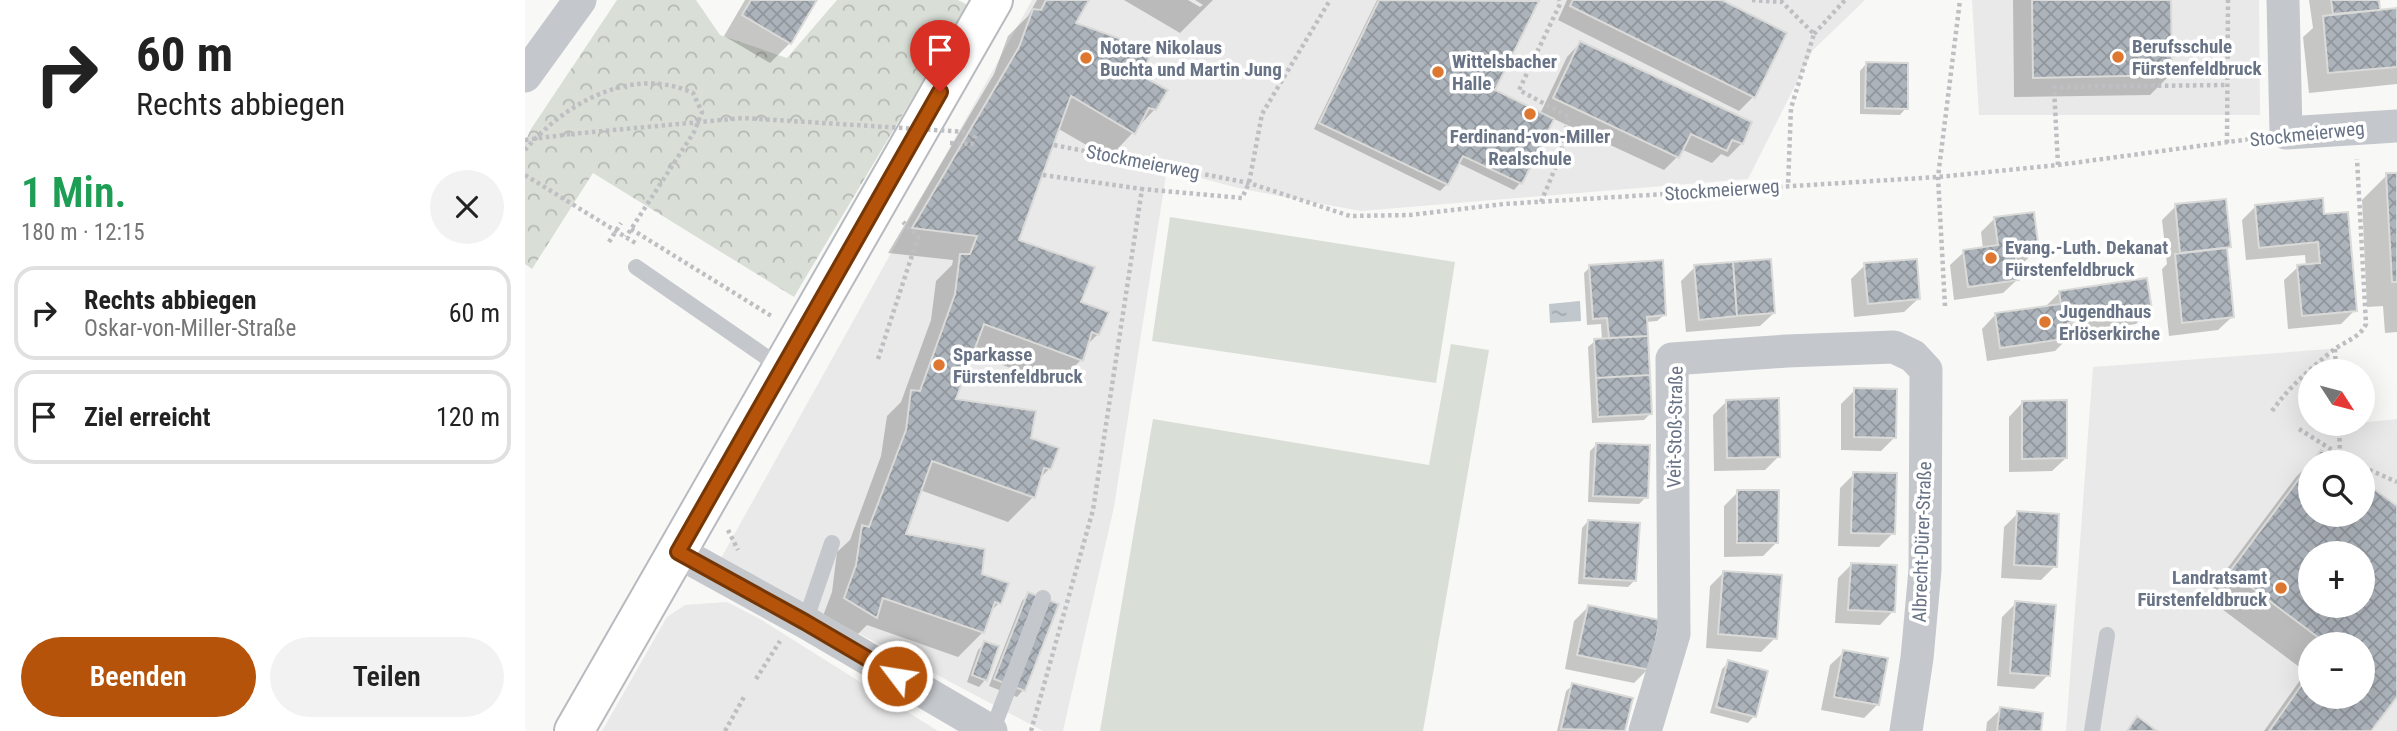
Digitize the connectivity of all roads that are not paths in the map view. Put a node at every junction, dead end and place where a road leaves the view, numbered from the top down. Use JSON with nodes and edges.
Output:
{"nodes":[{"id":1,"x":580,"y":0,"type":"edge"},
{"id":2,"x":993,"y":0,"type":"edge"},
{"id":3,"x":2283,"y":0,"type":"edge"},
{"id":4,"x":525,"y":76,"type":"edge"},
{"id":5,"x":2397,"y":126,"type":"edge"},
{"id":6,"x":636,"y":267,"type":"dead end"},
{"id":7,"x":1913,"y":356,"type":"joint"},
{"id":8,"x":782,"y":368,"type":"junction"},
{"id":9,"x":832,"y":543,"type":"dead end"},
{"id":10,"x":678,"y":552,"type":"junction"},
{"id":11,"x":1043,"y":598,"type":"dead end"},
{"id":12,"x":793,"y":630,"type":"junction"},
{"id":13,"x":2107,"y":635,"type":"dead end"},
{"id":14,"x":978,"y":727,"type":"edge"},
{"id":15,"x":574,"y":731,"type":"edge"},
{"id":16,"x":1645,"y":731,"type":"edge"},
{"id":17,"x":1906,"y":731,"type":"edge"},
{"id":18,"x":2092,"y":731,"type":"edge"}],
"edges":[{"from":1,"to":4,"type":"street"},
{"from":2,"to":8,"type":"main road"},
{"from":3,"to":5,"type":"street","name":"Stockmeierweg"},
{"from":6,"to":8,"type":"lane"},
{"from":7,"to":16,"type":"street","name":"Veit-Stoß-Straße"},
{"from":7,"to":17,"type":"street","name":"Albrecht-Dürer-Straße"},
{"from":8,"to":10,"type":"main road"},
{"from":9,"to":12,"type":"lane"},
{"from":10,"to":12,"type":"street"},
{"from":10,"to":15,"type":"main road"},
{"from":11,"to":14,"type":"lane"},
{"from":12,"to":14,"type":"street"},
{"from":13,"to":18,"type":"lane"}]}
